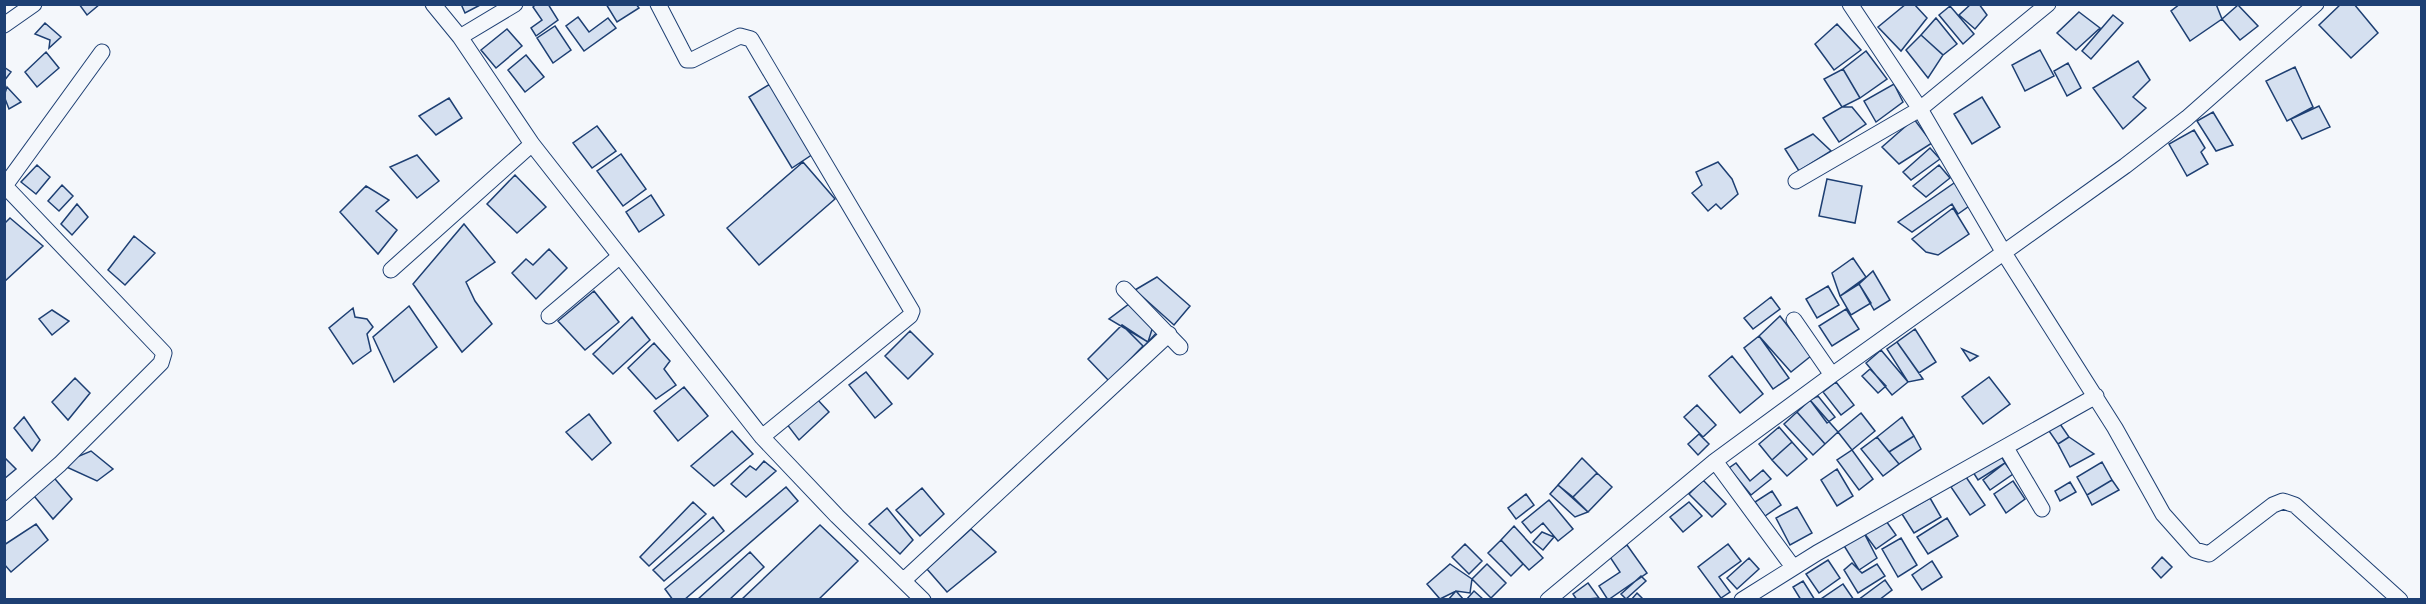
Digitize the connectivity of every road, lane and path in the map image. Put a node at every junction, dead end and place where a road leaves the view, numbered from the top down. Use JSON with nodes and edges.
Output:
{"nodes":[{"id":1,"x":34,"y":4,"type":"edge"},
{"id":2,"x":433,"y":4,"type":"edge"},
{"id":3,"x":515,"y":4,"type":"edge"},
{"id":4,"x":658,"y":4,"type":"edge"},
{"id":5,"x":1850,"y":4,"type":"edge"},
{"id":6,"x":2048,"y":4,"type":"edge"},
{"id":7,"x":2316,"y":4,"type":"edge"},
{"id":8,"x":4,"y":25,"type":"edge"},
{"id":9,"x":460,"y":37,"type":"junction"},
{"id":10,"x":102,"y":52,"type":"dead end"},
{"id":11,"x":1920,"y":109,"type":"junction"},
{"id":12,"x":532,"y":144,"type":"junction"},
{"id":13,"x":1796,"y":182,"type":"dead end"},
{"id":14,"x":5,"y":186,"type":"edge"},
{"id":15,"x":2004,"y":253,"type":"junction"},
{"id":16,"x":620,"y":256,"type":"junction"},
{"id":17,"x":391,"y":270,"type":"dead end"},
{"id":18,"x":1124,"y":289,"type":"dead end"},
{"id":19,"x":549,"y":316,"type":"dead end"},
{"id":20,"x":1794,"y":320,"type":"dead end"},
{"id":21,"x":1169,"y":334,"type":"junction"},
{"id":22,"x":1180,"y":346,"type":"dead end"},
{"id":23,"x":1832,"y":375,"type":"junction"},
{"id":24,"x":2096,"y":396,"type":"junction"},
{"id":25,"x":762,"y":437,"type":"junction"},
{"id":26,"x":2006,"y":448,"type":"junction"},
{"id":27,"x":1715,"y":461,"type":"junction"},
{"id":28,"x":2042,"y":509,"type":"dead end"},
{"id":29,"x":4,"y":513,"type":"edge"},
{"id":30,"x":1793,"y":567,"type":"junction"},
{"id":31,"x":904,"y":580,"type":"junction"},
{"id":32,"x":923,"y":600,"type":"edge"},
{"id":33,"x":1548,"y":600,"type":"edge"},
{"id":34,"x":1742,"y":600,"type":"edge"},
{"id":35,"x":2400,"y":600,"type":"edge"}],
"edges":[{"from":1,"to":8,"type":"street"},
{"from":2,"to":9,"type":"street"},
{"from":3,"to":9,"type":"street"},
{"from":4,"to":25,"type":"street"},
{"from":5,"to":11,"type":"street"},
{"from":6,"to":11,"type":"street"},
{"from":7,"to":15,"type":"street"},
{"from":9,"to":12,"type":"street"},
{"from":10,"to":14,"type":"street"},
{"from":11,"to":13,"type":"street"},
{"from":11,"to":15,"type":"street"},
{"from":12,"to":16,"type":"street"},
{"from":12,"to":17,"type":"street"},
{"from":14,"to":29,"type":"street"},
{"from":15,"to":23,"type":"street"},
{"from":15,"to":24,"type":"street"},
{"from":16,"to":19,"type":"street"},
{"from":16,"to":25,"type":"street"},
{"from":18,"to":21,"type":"street"},
{"from":20,"to":23,"type":"street"},
{"from":21,"to":22,"type":"street"},
{"from":21,"to":31,"type":"street"},
{"from":23,"to":27,"type":"street"},
{"from":24,"to":26,"type":"street"},
{"from":24,"to":35,"type":"street"},
{"from":25,"to":31,"type":"street"},
{"from":26,"to":28,"type":"street"},
{"from":26,"to":30,"type":"street"},
{"from":27,"to":30,"type":"street"},
{"from":27,"to":33,"type":"street"},
{"from":30,"to":34,"type":"street"},
{"from":31,"to":32,"type":"street"}]}
